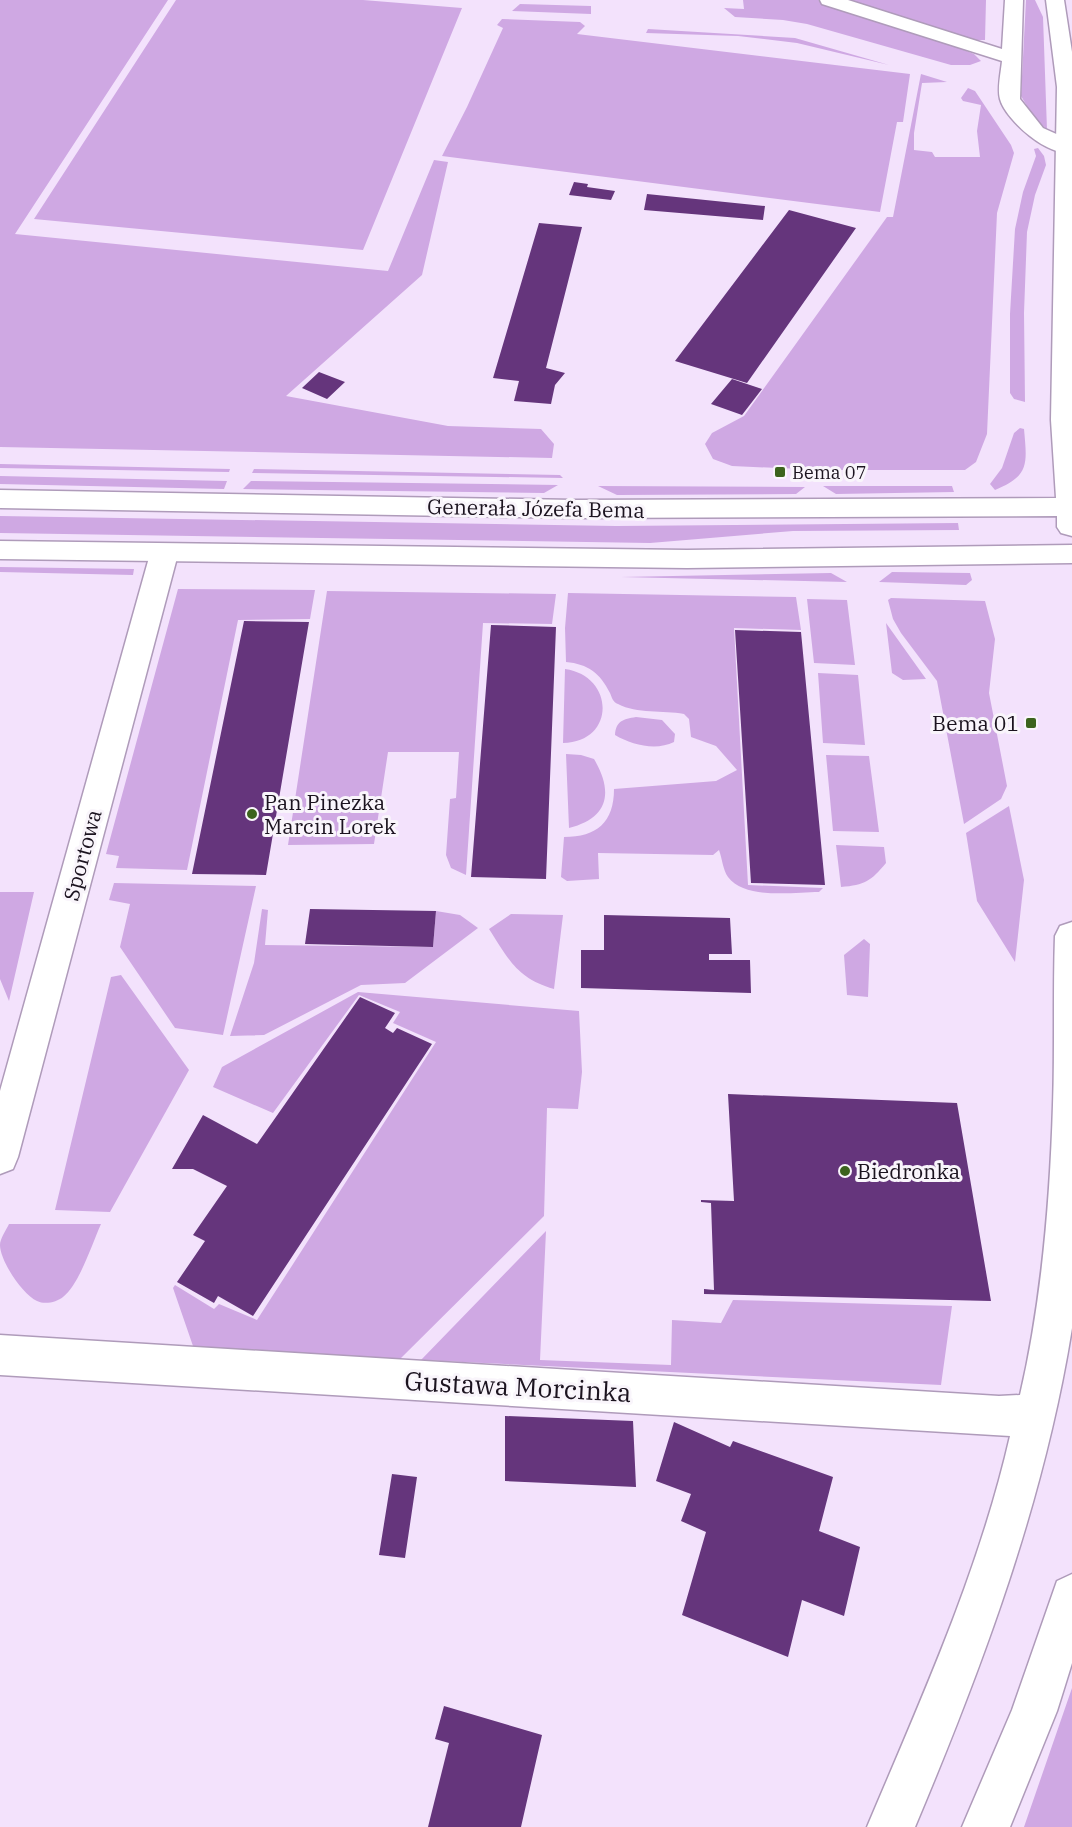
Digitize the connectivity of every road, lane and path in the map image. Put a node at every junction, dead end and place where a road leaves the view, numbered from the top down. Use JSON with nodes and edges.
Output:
{"nodes":[{"id":1,"x":829,"y":0,"type":"edge"},
{"id":2,"x":1014,"y":0,"type":"edge"},
{"id":3,"x":1055,"y":0,"type":"edge"},
{"id":4,"x":1011,"y":58,"type":"junction"},
{"id":5,"x":1067,"y":147,"type":"junction"},
{"id":6,"x":0,"y":499,"type":"edge"},
{"id":7,"x":1070,"y":507,"type":"edge"},
{"id":8,"x":1072,"y":544,"type":"edge"},
{"id":9,"x":0,"y":550,"type":"edge"},
{"id":10,"x":164,"y":554,"type":"junction"},
{"id":11,"x":1072,"y":554,"type":"edge"},
{"id":12,"x":1072,"y":936,"type":"edge"},
{"id":13,"x":12,"y":1071,"type":"edge"},
{"id":14,"x":0,"y":1157,"type":"edge"},
{"id":15,"x":0,"y":1355,"type":"edge"},
{"id":16,"x":1035,"y":1415,"type":"junction"},
{"id":17,"x":1072,"y":1596,"type":"edge"},
{"id":18,"x":891,"y":1827,"type":"edge"},
{"id":19,"x":986,"y":1827,"type":"edge"}],
"edges":[{"from":1,"to":4,"type":"main road"},
{"from":2,"to":4,"type":"main road"},
{"from":3,"to":5,"type":"main road"},
{"from":4,"to":5,"type":"main road"},
{"from":5,"to":7,"type":"main road"},
{"from":6,"to":7,"type":"main road","name":"Generała Józefa Bema"},
{"from":7,"to":8,"type":"main road"},
{"from":9,"to":10,"type":"main road"},
{"from":10,"to":11,"type":"main road"},
{"from":10,"to":13,"type":"main road","name":"Sportowa"},
{"from":12,"to":16,"type":"main road"},
{"from":13,"to":14,"type":"main road","name":"Sportowa"},
{"from":15,"to":16,"type":"main road","name":"Gustawa Morcinka"},
{"from":16,"to":18,"type":"main road"},
{"from":17,"to":19,"type":"main road"}]}
